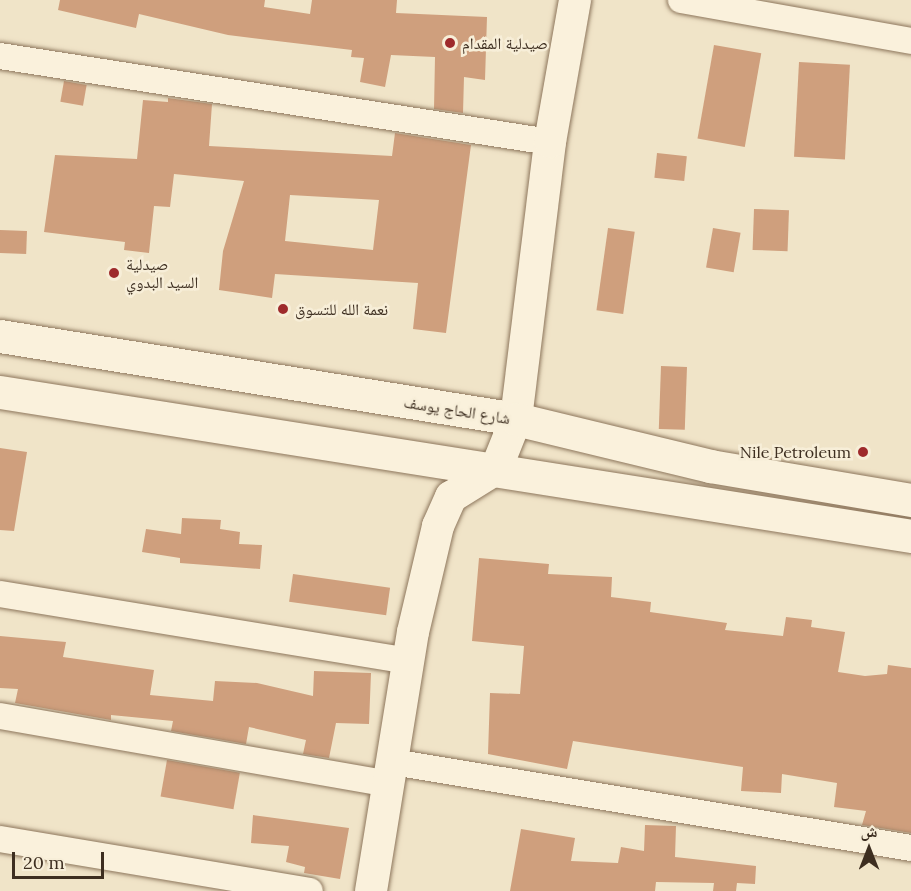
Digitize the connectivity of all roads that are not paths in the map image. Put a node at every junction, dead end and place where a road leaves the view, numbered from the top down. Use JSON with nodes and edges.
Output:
{"nodes":[{"id":1,"x":575,"y":0,"type":"edge"},
{"id":2,"x":681,"y":0,"type":"edge"},
{"id":3,"x":911,"y":41,"type":"edge"},
{"id":4,"x":0,"y":56,"type":"edge"},
{"id":5,"x":550,"y":142,"type":"junction"},
{"id":6,"x":0,"y":336,"type":"edge"},
{"id":7,"x":0,"y":392,"type":"edge"},
{"id":8,"x":516,"y":419,"type":"junction"},
{"id":9,"x":496,"y":469,"type":"junction"},
{"id":10,"x":911,"y":500,"type":"edge"},
{"id":11,"x":911,"y":536,"type":"edge"},
{"id":12,"x":0,"y":594,"type":"edge"},
{"id":13,"x":408,"y":661,"type":"junction"},
{"id":14,"x":0,"y":716,"type":"edge"},
{"id":15,"x":391,"y":773,"type":"junction"},
{"id":16,"x":0,"y":839,"type":"edge"},
{"id":17,"x":911,"y":848,"type":"edge"},
{"id":18,"x":310,"y":891,"type":"edge"},
{"id":19,"x":371,"y":891,"type":"edge"}],
"edges":[{"from":1,"to":5,"type":"street"},
{"from":2,"to":3,"type":"street"},
{"from":4,"to":5,"type":"street"},
{"from":5,"to":8,"type":"street"},
{"from":6,"to":8,"type":"main road","name":"شارع الحاج يوسف"},
{"from":7,"to":9,"type":"main road"},
{"from":8,"to":9,"type":"street"},
{"from":8,"to":10,"type":"main road","name":"شارع الحاج يوسف"},
{"from":9,"to":11,"type":"main road"},
{"from":9,"to":13,"type":"street"},
{"from":12,"to":13,"type":"street"},
{"from":13,"to":15,"type":"street"},
{"from":14,"to":15,"type":"street"},
{"from":15,"to":17,"type":"street"},
{"from":15,"to":19,"type":"street"},
{"from":16,"to":18,"type":"street"}]}
